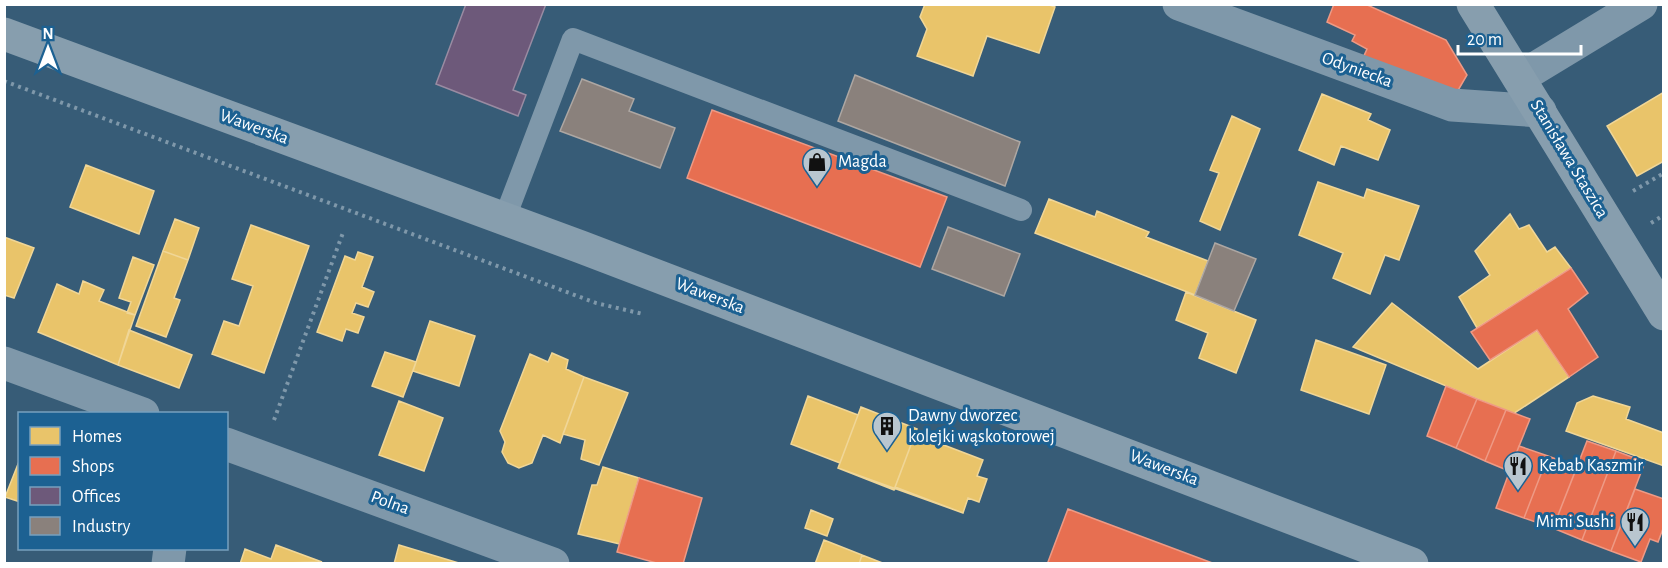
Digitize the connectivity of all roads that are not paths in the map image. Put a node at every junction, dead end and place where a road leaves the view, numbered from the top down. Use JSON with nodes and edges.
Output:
{"nodes":[{"id":1,"x":1179,"y":4,"type":"edge"},
{"id":2,"x":1473,"y":4,"type":"edge"},
{"id":3,"x":1641,"y":4,"type":"edge"},
{"id":4,"x":4,"y":34,"type":"edge"},
{"id":5,"x":1519,"y":78,"type":"junction"},
{"id":6,"x":1540,"y":111,"type":"junction"},
{"id":7,"x":1022,"y":210,"type":"dead end"},
{"id":8,"x":504,"y":220,"type":"junction"},
{"id":9,"x":1664,"y":314,"type":"edge"},
{"id":10,"x":4,"y":363,"type":"edge"},
{"id":11,"x":138,"y":412,"type":"edge"},
{"id":12,"x":228,"y":445,"type":"edge"},
{"id":13,"x":553,"y":564,"type":"edge"},
{"id":14,"x":1412,"y":564,"type":"edge"}],
"edges":[{"from":1,"to":6,"type":"street","name":"Odyniecka"},
{"from":2,"to":5,"type":"street","name":"Stanisława Staszica"},
{"from":3,"to":5,"type":"street"},
{"from":4,"to":8,"type":"street","name":"Wawerska"},
{"from":5,"to":6,"type":"street","name":"Stanisława Staszica"},
{"from":6,"to":9,"type":"street","name":"Stanisława Staszica"},
{"from":7,"to":8,"type":"lane"},
{"from":8,"to":14,"type":"street","name":"Wawerska"},
{"from":10,"to":11,"type":"street"},
{"from":12,"to":13,"type":"street","name":"Polna"}]}
